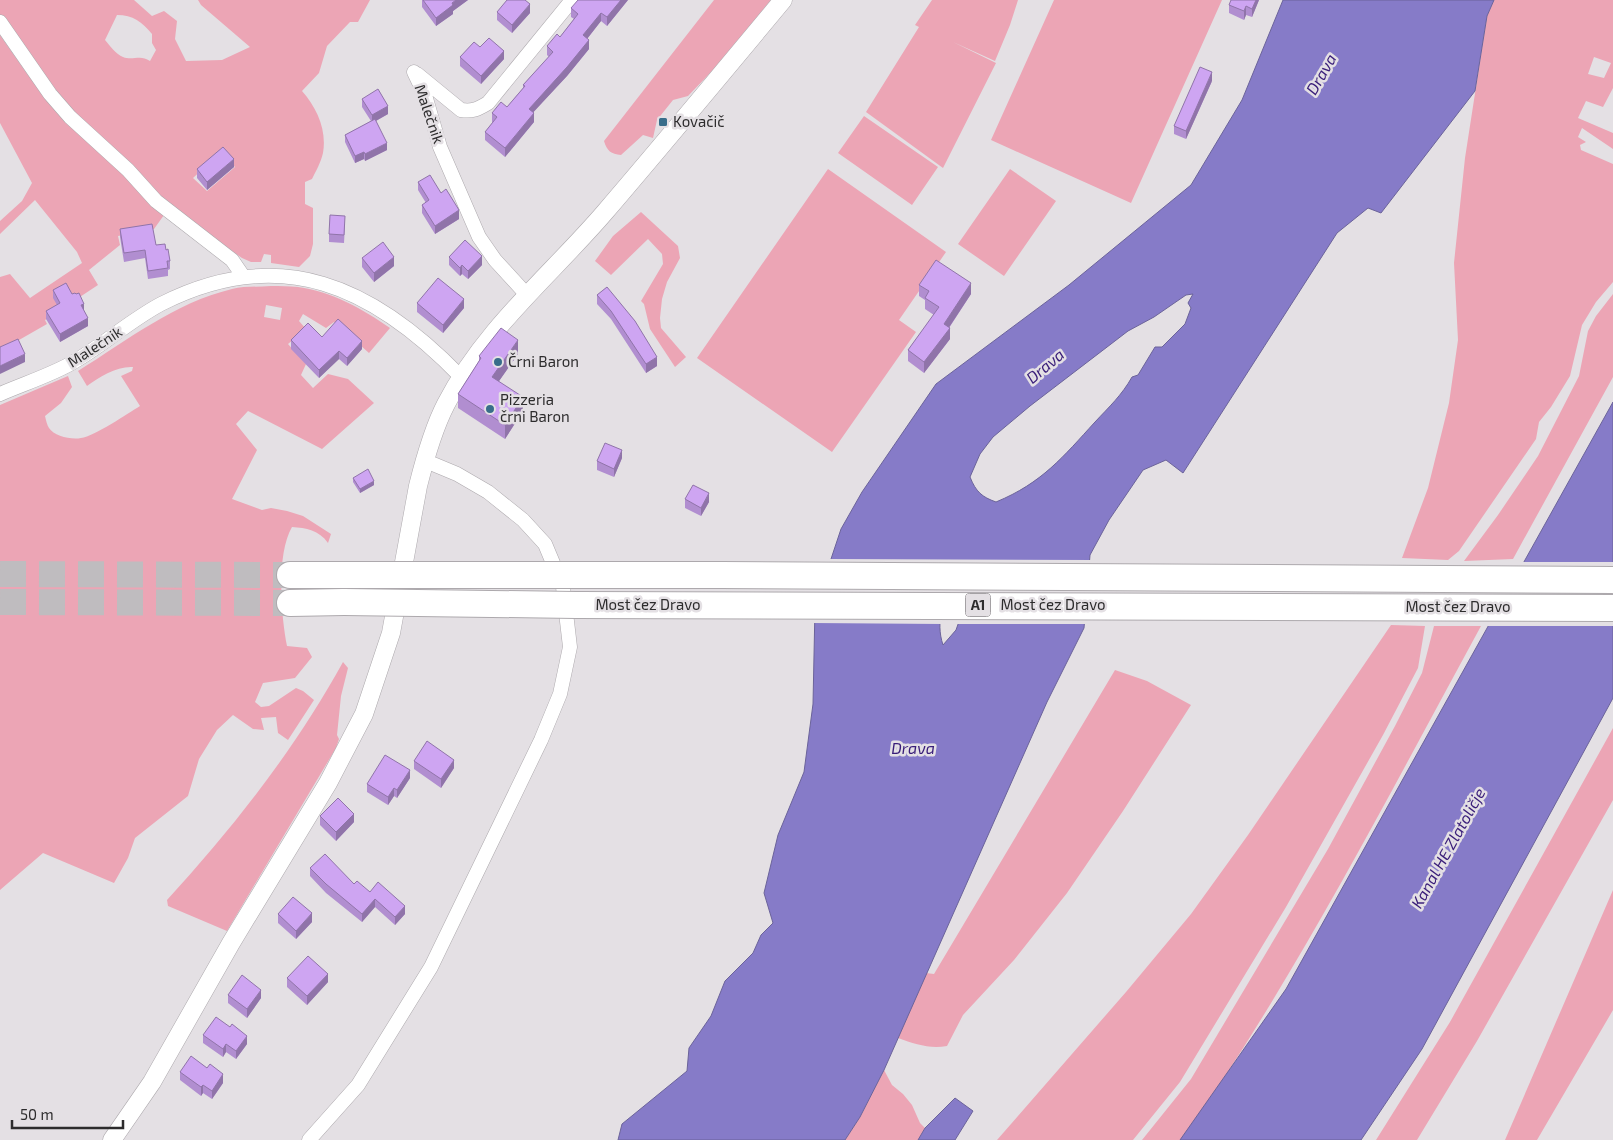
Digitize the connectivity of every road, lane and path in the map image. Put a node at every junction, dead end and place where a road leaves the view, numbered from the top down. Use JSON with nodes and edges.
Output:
{"nodes":[{"id":1,"x":572,"y":0,"type":"edge"},
{"id":2,"x":783,"y":0,"type":"edge"},
{"id":3,"x":0,"y":22,"type":"edge"},
{"id":4,"x":243,"y":276,"type":"junction"},
{"id":5,"x":527,"y":294,"type":"junction"},
{"id":6,"x":461,"y":378,"type":"junction"},
{"id":7,"x":0,"y":394,"type":"edge"},
{"id":8,"x":424,"y":462,"type":"junction"},
{"id":9,"x":290,"y":575,"type":"tunnel mouth"},
{"id":10,"x":1613,"y":580,"type":"edge"},
{"id":11,"x":290,"y":603,"type":"tunnel mouth"},
{"id":12,"x":1613,"y":608,"type":"edge"},
{"id":13,"x":112,"y":1140,"type":"edge"},
{"id":14,"x":309,"y":1140,"type":"edge"}],
"edges":[{"from":1,"to":5,"type":"street","name":"Malečnik"},
{"from":2,"to":5,"type":"street"},
{"from":3,"to":4,"type":"street"},
{"from":4,"to":6,"type":"street","name":"Malečnik"},
{"from":4,"to":7,"type":"street","name":"Malečnik"},
{"from":5,"to":6,"type":"street"},
{"from":6,"to":8,"type":"street"},
{"from":8,"to":13,"type":"street"},
{"from":8,"to":14,"type":"street"},
{"from":9,"to":10,"type":"highway","name":"Most čez Dravo","number":"A1","bridge":true},
{"from":11,"to":12,"type":"highway","name":"Most čez Dravo","number":"A1","bridge":true}]}
